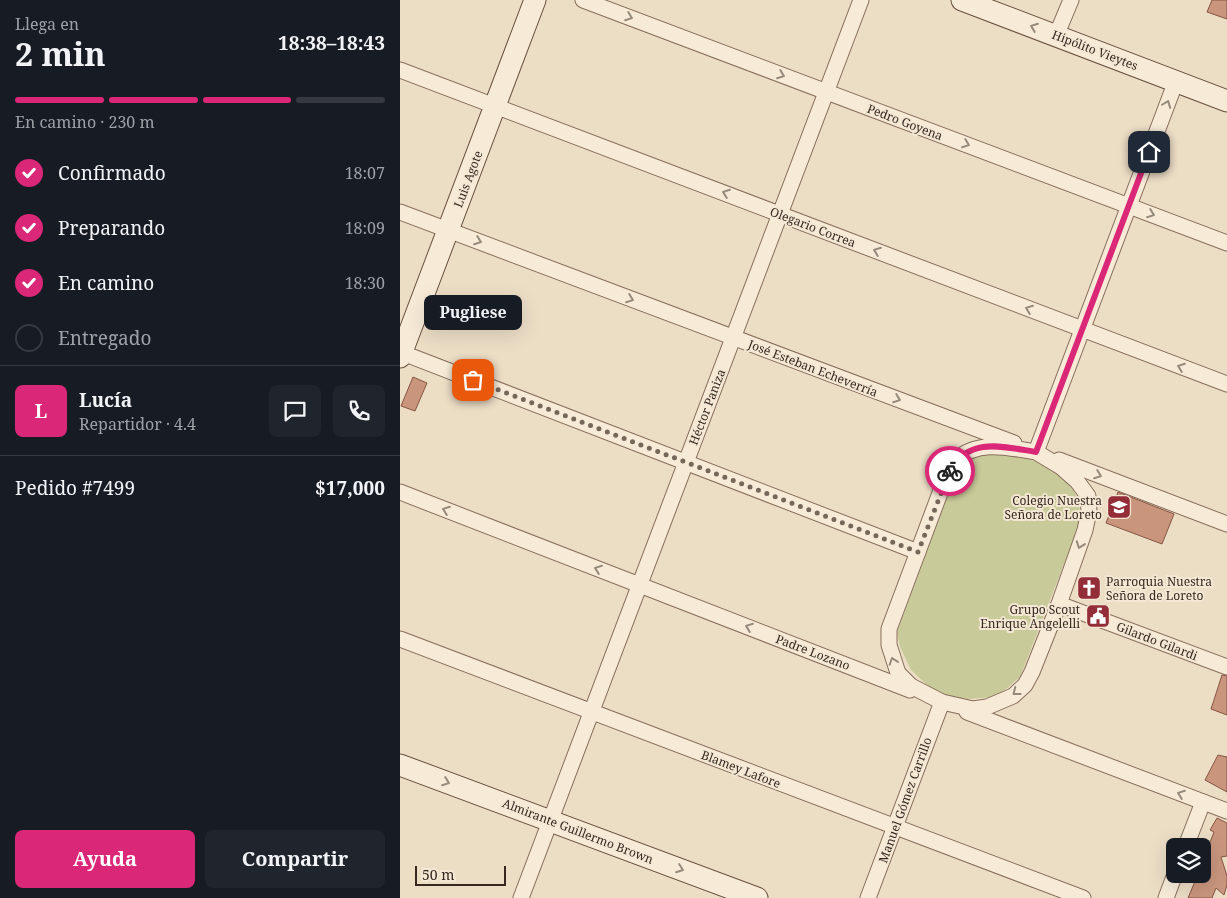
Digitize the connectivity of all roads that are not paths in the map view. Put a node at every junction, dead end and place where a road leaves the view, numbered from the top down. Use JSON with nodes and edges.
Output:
{"nodes":[{"id":1,"x":535,"y":0,"type":"edge"},
{"id":2,"x":584,"y":0,"type":"edge"},
{"id":3,"x":861,"y":0,"type":"edge"},
{"id":4,"x":962,"y":0,"type":"edge"},
{"id":5,"x":1071,"y":0,"type":"edge"},
{"id":6,"x":1056,"y":36,"type":"junction"},
{"id":7,"x":400,"y":70,"type":"edge"},
{"id":8,"x":1176,"y":81,"type":"junction"},
{"id":9,"x":826,"y":92,"type":"junction"},
{"id":10,"x":1227,"y":100,"type":"edge"},
{"id":11,"x":495,"y":105,"type":"junction"},
{"id":12,"x":1129,"y":206,"type":"junction"},
{"id":13,"x":400,"y":212,"type":"edge"},
{"id":14,"x":780,"y":214,"type":"junction"},
{"id":15,"x":448,"y":230,"type":"junction"},
{"id":16,"x":1227,"y":243,"type":"edge"},
{"id":17,"x":1082,"y":330,"type":"junction"},
{"id":18,"x":733,"y":338,"type":"junction"},
{"id":19,"x":401,"y":354,"type":"edge"},
{"id":20,"x":1227,"y":384,"type":"edge"},
{"id":21,"x":1036,"y":452,"type":"junction"},
{"id":22,"x":685,"y":463,"type":"junction"},
{"id":23,"x":400,"y":492,"type":"edge"},
{"id":24,"x":1227,"y":524,"type":"edge"},
{"id":25,"x":918,"y":552,"type":"junction"},
{"id":26,"x":640,"y":585,"type":"junction"},
{"id":27,"x":1059,"y":604,"type":"junction"},
{"id":28,"x":400,"y":639,"type":"edge"},
{"id":29,"x":1227,"y":668,"type":"edge"},
{"id":30,"x":942,"y":702,"type":"junction"},
{"id":31,"x":591,"y":713,"type":"junction"},
{"id":32,"x":400,"y":764,"type":"edge"},
{"id":33,"x":1203,"y":802,"type":"junction"},
{"id":34,"x":1227,"y":811,"type":"edge"},
{"id":35,"x":550,"y":821,"type":"junction"},
{"id":36,"x":895,"y":827,"type":"junction"},
{"id":37,"x":1189,"y":838,"type":"edge"},
{"id":38,"x":1172,"y":883,"type":"edge"},
{"id":39,"x":521,"y":898,"type":"edge"},
{"id":40,"x":757,"y":898,"type":"edge"},
{"id":41,"x":868,"y":898,"type":"edge"},
{"id":42,"x":1083,"y":898,"type":"edge"},
{"id":43,"x":1166,"y":898,"type":"edge"}],
"edges":[{"from":1,"to":11,"type":"street","name":"Luis Agote"},
{"from":2,"to":9,"type":"street","name":"Pedro Goyena","one_way":true},
{"from":3,"to":9,"type":"street","name":"Héctor Paniza"},
{"from":6,"to":4,"type":"street","name":"Hipólito Vieytes","one_way":true},
{"from":5,"to":6,"type":"street"},
{"from":6,"to":8,"type":"street","name":"Hipólito Vieytes"},
{"from":7,"to":11,"type":"street","name":"Olegario Correa"},
{"from":8,"to":10,"type":"street","name":"Hipólito Vieytes"},
{"from":12,"to":8,"type":"street","one_way":true},
{"from":9,"to":12,"type":"street","name":"Pedro Goyena","one_way":true},
{"from":9,"to":14,"type":"street","name":"Héctor Paniza"},
{"from":14,"to":11,"type":"street","name":"Olegario Correa","one_way":true},
{"from":11,"to":15,"type":"street","name":"Luis Agote"},
{"from":12,"to":16,"type":"street","name":"Pedro Goyena","one_way":true},
{"from":12,"to":17,"type":"street"},
{"from":13,"to":15,"type":"street","name":"José Esteban Echeverría"},
{"from":17,"to":14,"type":"street","name":"Olegario Correa","one_way":true},
{"from":14,"to":18,"type":"street","name":"Héctor Paniza"},
{"from":15,"to":18,"type":"street","name":"José Esteban Echeverría","one_way":true},
{"from":15,"to":19,"type":"street","name":"Luis Agote"},
{"from":20,"to":17,"type":"street","name":"Olegario Correa","one_way":true},
{"from":17,"to":21,"type":"street"},
{"from":18,"to":21,"type":"street","name":"José Esteban Echeverría","one_way":true},
{"from":18,"to":22,"type":"street","name":"Héctor Paniza"},
{"from":19,"to":22,"type":"street"},
{"from":21,"to":24,"type":"street","name":"José Esteban Echeverría","one_way":true},
{"from":21,"to":25,"type":"street"},
{"from":21,"to":27,"type":"street","one_way":true},
{"from":22,"to":25,"type":"street"},
{"from":22,"to":26,"type":"street","name":"Héctor Paniza"},
{"from":26,"to":23,"type":"street","name":"Padre Lozano","one_way":true},
{"from":30,"to":25,"type":"street","one_way":true},
{"from":30,"to":26,"type":"street","name":"Padre Lozano","one_way":true},
{"from":26,"to":31,"type":"street","name":"Héctor Paniza"},
{"from":27,"to":29,"type":"street","name":"Gilardo Gilardi"},
{"from":27,"to":30,"type":"street","one_way":true},
{"from":28,"to":31,"type":"street","name":"Blamey Lafore"},
{"from":33,"to":30,"type":"street","name":"Padre Lozano","one_way":true},
{"from":30,"to":36,"type":"street","name":"Manuel Gómez Carrillo"},
{"from":31,"to":35,"type":"street","name":"Héctor Paniza"},
{"from":31,"to":36,"type":"street","name":"Blamey Lafore"},
{"from":32,"to":35,"type":"street","name":"Almirante Guillermo Brown","one_way":true},
{"from":33,"to":34,"type":"street","name":"Padre Lozano"},
{"from":33,"to":37,"type":"street"},
{"from":35,"to":39,"type":"street","name":"Héctor Paniza"},
{"from":35,"to":40,"type":"street","name":"Almirante Guillermo Brown","one_way":true},
{"from":36,"to":41,"type":"street","name":"Manuel Gómez Carrillo"},
{"from":36,"to":42,"type":"street","name":"Blamey Lafore"},
{"from":38,"to":43,"type":"street"}]}
